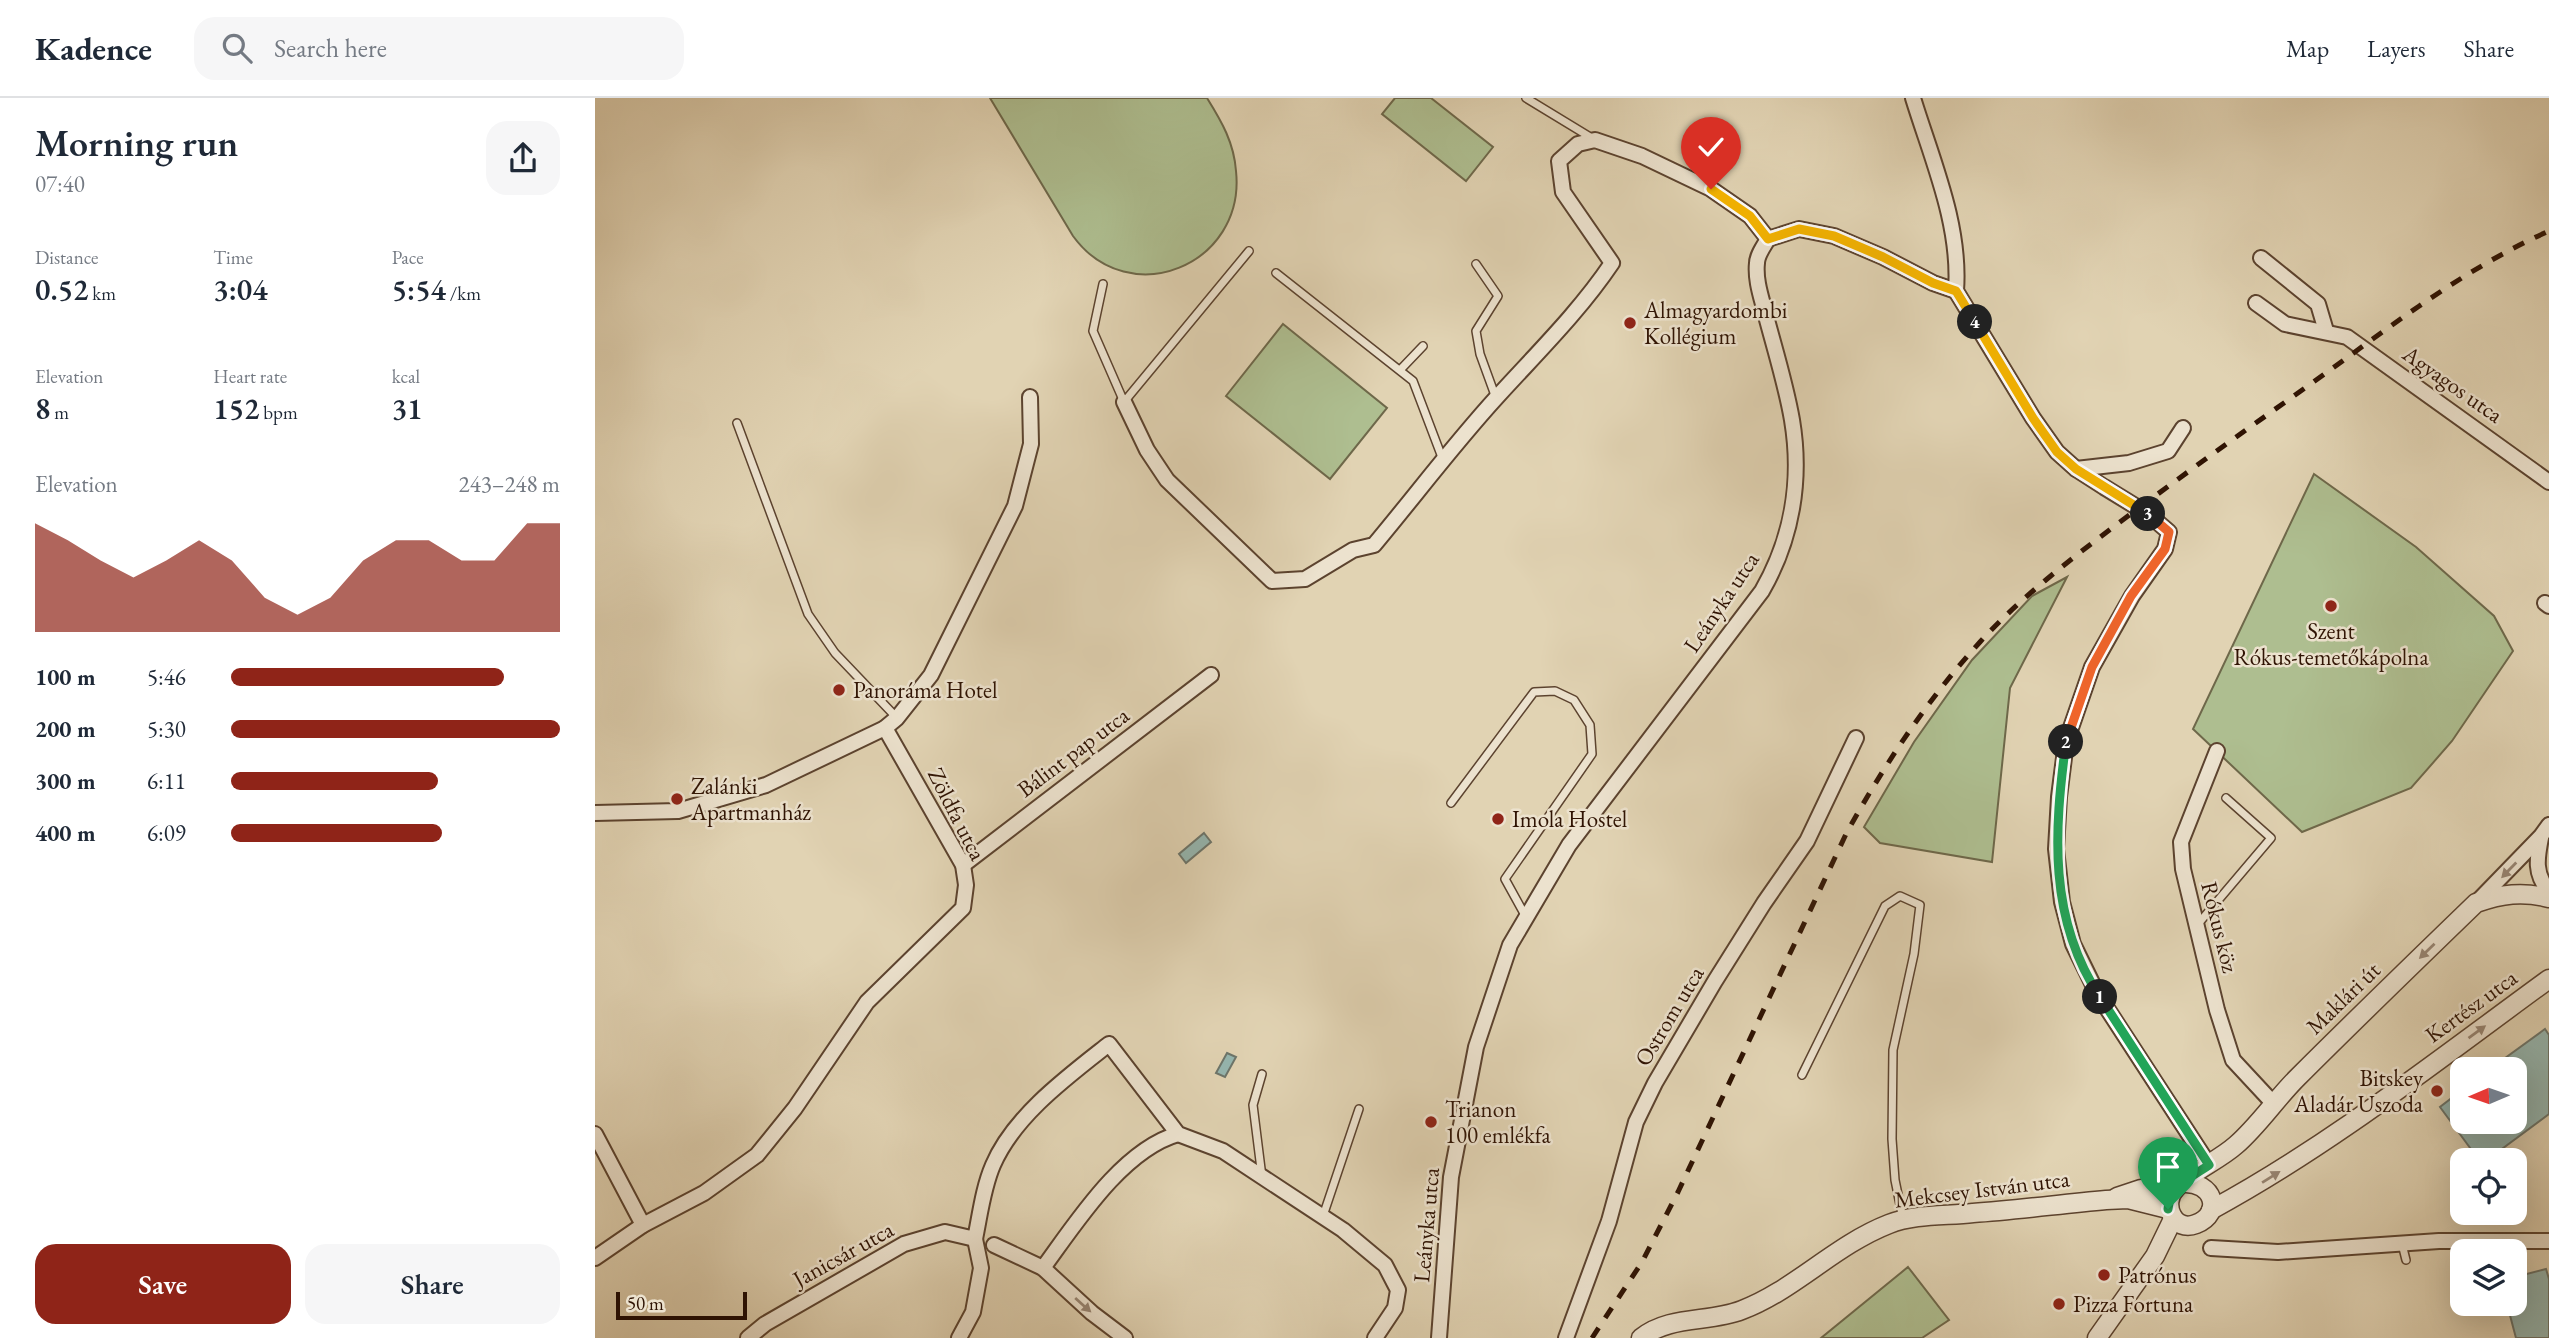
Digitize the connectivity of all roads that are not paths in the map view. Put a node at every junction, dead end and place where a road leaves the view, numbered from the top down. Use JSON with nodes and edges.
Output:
{"nodes":[{"id":1,"x":1526,"y":98,"type":"edge"},
{"id":2,"x":1913,"y":98,"type":"edge"},
{"id":3,"x":1595,"y":140,"type":"junction"},
{"id":4,"x":1768,"y":239,"type":"junction"},
{"id":5,"x":1248,"y":251,"type":"dead end"},
{"id":6,"x":2261,"y":258,"type":"dead end"},
{"id":7,"x":1476,"y":264,"type":"dead end"},
{"id":8,"x":1276,"y":273,"type":"dead end"},
{"id":9,"x":1103,"y":284,"type":"dead end"},
{"id":10,"x":1956,"y":291,"type":"junction"},
{"id":11,"x":2256,"y":303,"type":"dead end"},
{"id":12,"x":2326,"y":331,"type":"junction"},
{"id":13,"x":1423,"y":346,"type":"dead end"},
{"id":14,"x":1401,"y":369,"type":"junction"},
{"id":15,"x":1030,"y":397,"type":"dead end"},
{"id":16,"x":1496,"y":398,"type":"junction"},
{"id":17,"x":1124,"y":402,"type":"junction"},
{"id":18,"x":737,"y":423,"type":"dead end"},
{"id":19,"x":2183,"y":428,"type":"dead end"},
{"id":20,"x":1444,"y":461,"type":"junction"},
{"id":21,"x":2076,"y":469,"type":"junction"},
{"id":22,"x":2549,"y":482,"type":"edge"},
{"id":23,"x":1211,"y":675,"type":"dead end"},
{"id":24,"x":891,"y":723,"type":"junction"},
{"id":25,"x":1856,"y":737,"type":"dead end"},
{"id":26,"x":2217,"y":751,"type":"dead end"},
{"id":27,"x":2226,"y":798,"type":"dead end"},
{"id":28,"x":1451,"y":803,"type":"dead end"},
{"id":29,"x":595,"y":813,"type":"edge"},
{"id":30,"x":2545,"y":831,"type":"edge"},
{"id":31,"x":963,"y":865,"type":"junction"},
{"id":32,"x":2549,"y":891,"type":"edge"},
{"id":33,"x":2549,"y":898,"type":"edge"},
{"id":34,"x":2476,"y":903,"type":"junction"},
{"id":35,"x":1526,"y":917,"type":"junction"},
{"id":36,"x":2198,"y":925,"type":"junction"},
{"id":37,"x":2549,"y":979,"type":"edge"},
{"id":38,"x":1262,"y":1074,"type":"dead end"},
{"id":39,"x":1802,"y":1075,"type":"dead end"},
{"id":40,"x":2273,"y":1103,"type":"junction"},
{"id":41,"x":1359,"y":1109,"type":"dead end"},
{"id":42,"x":595,"y":1134,"type":"edge"},
{"id":43,"x":1178,"y":1134,"type":"junction"},
{"id":44,"x":2209,"y":1165,"type":"junction"},
{"id":45,"x":1262,"y":1177,"type":"junction"},
{"id":46,"x":2179,"y":1186,"type":"junction"},
{"id":47,"x":2106,"y":1200,"type":"junction"},
{"id":48,"x":2211,"y":1210,"type":"junction"},
{"id":49,"x":2171,"y":1214,"type":"junction"},
{"id":50,"x":1323,"y":1216,"type":"junction"},
{"id":51,"x":1903,"y":1219,"type":"junction"},
{"id":52,"x":643,"y":1225,"type":"junction"},
{"id":53,"x":975,"y":1239,"type":"junction"},
{"id":54,"x":2549,"y":1241,"type":"edge"},
{"id":55,"x":2402,"y":1244,"type":"junction"},
{"id":56,"x":995,"y":1245,"type":"dead end"},
{"id":57,"x":2211,"y":1248,"type":"dead end"},
{"id":58,"x":595,"y":1258,"type":"edge"},
{"id":59,"x":2406,"y":1260,"type":"dead end"},
{"id":60,"x":1044,"y":1268,"type":"junction"},
{"id":61,"x":748,"y":1338,"type":"edge"},
{"id":62,"x":959,"y":1338,"type":"edge"},
{"id":63,"x":1125,"y":1338,"type":"edge"},
{"id":64,"x":1375,"y":1338,"type":"edge"},
{"id":65,"x":1439,"y":1338,"type":"edge"},
{"id":66,"x":1566,"y":1338,"type":"edge"},
{"id":67,"x":1641,"y":1338,"type":"edge"},
{"id":68,"x":2097,"y":1338,"type":"edge"}],
"edges":[{"from":1,"to":3,"type":"lane"},
{"from":2,"to":10,"type":"street"},
{"from":3,"to":4,"type":"street"},
{"from":3,"to":16,"type":"street"},
{"from":4,"to":10,"type":"street"},
{"from":4,"to":35,"type":"street","name":"Leányka utca"},
{"from":5,"to":17,"type":"lane"},
{"from":6,"to":12,"type":"street"},
{"from":7,"to":16,"type":"lane"},
{"from":8,"to":14,"type":"lane"},
{"from":9,"to":17,"type":"lane"},
{"from":10,"to":21,"type":"street"},
{"from":11,"to":12,"type":"street","name":"Agyagos utca"},
{"from":12,"to":22,"type":"street","name":"Agyagos utca"},
{"from":13,"to":14,"type":"lane"},
{"from":14,"to":20,"type":"lane"},
{"from":15,"to":24,"type":"street"},
{"from":16,"to":20,"type":"street"},
{"from":17,"to":20,"type":"street"},
{"from":18,"to":24,"type":"lane"},
{"from":19,"to":21,"type":"street"},
{"from":21,"to":44,"type":"street","bridge":true},
{"from":23,"to":31,"type":"street","name":"Bálint pap utca"},
{"from":24,"to":29,"type":"street"},
{"from":24,"to":31,"type":"street","name":"Zöldfa utca"},
{"from":25,"to":66,"type":"street","name":"Ostrom utca"},
{"from":26,"to":36,"type":"street","name":"Rókus köz"},
{"from":27,"to":36,"type":"lane"},
{"from":28,"to":35,"type":"lane"},
{"from":30,"to":32,"type":"street"},
{"from":30,"to":34,"type":"street","name":"Maklári út","one_way":true},
{"from":31,"to":52,"type":"street","name":"Zöldfa utca"},
{"from":33,"to":34,"type":"street","name":"Maklári út"},
{"from":34,"to":40,"type":"street","name":"Maklári út","one_way":true},
{"from":35,"to":65,"type":"street","name":"Leányka utca"},
{"from":36,"to":40,"type":"street","name":"Rókus köz"},
{"from":48,"to":37,"type":"street","name":"Kertész utca","one_way":true},
{"from":38,"to":45,"type":"lane"},
{"from":39,"to":51,"type":"lane"},
{"from":40,"to":44,"type":"street","name":"Maklári út"},
{"from":41,"to":50,"type":"lane"},
{"from":42,"to":52,"type":"street"},
{"from":43,"to":45,"type":"street"},
{"from":43,"to":53,"type":"street"},
{"from":43,"to":60,"type":"street"},
{"from":44,"to":46,"type":"street","name":"Maklári út"},
{"from":45,"to":50,"type":"street"},
{"from":46,"to":47,"type":"street","name":"Mekcsey István utca"},
{"from":46,"to":48,"type":"street"},
{"from":46,"to":49,"type":"street"},
{"from":47,"to":49,"type":"street","name":"Mekcsey István utca"},
{"from":47,"to":51,"type":"street","name":"Mekcsey István utca"},
{"from":48,"to":49,"type":"street"},
{"from":49,"to":68,"type":"street"},
{"from":50,"to":64,"type":"street"},
{"from":51,"to":67,"type":"street","name":"Mekcsey István utca"},
{"from":52,"to":58,"type":"street","name":"Zöldfa utca"},
{"from":53,"to":61,"type":"street","name":"Janicsár utca"},
{"from":53,"to":62,"type":"street"},
{"from":54,"to":55,"type":"street"},
{"from":55,"to":57,"type":"street"},
{"from":55,"to":59,"type":"lane"},
{"from":56,"to":60,"type":"street"},
{"from":60,"to":63,"type":"street","one_way":true}]}
